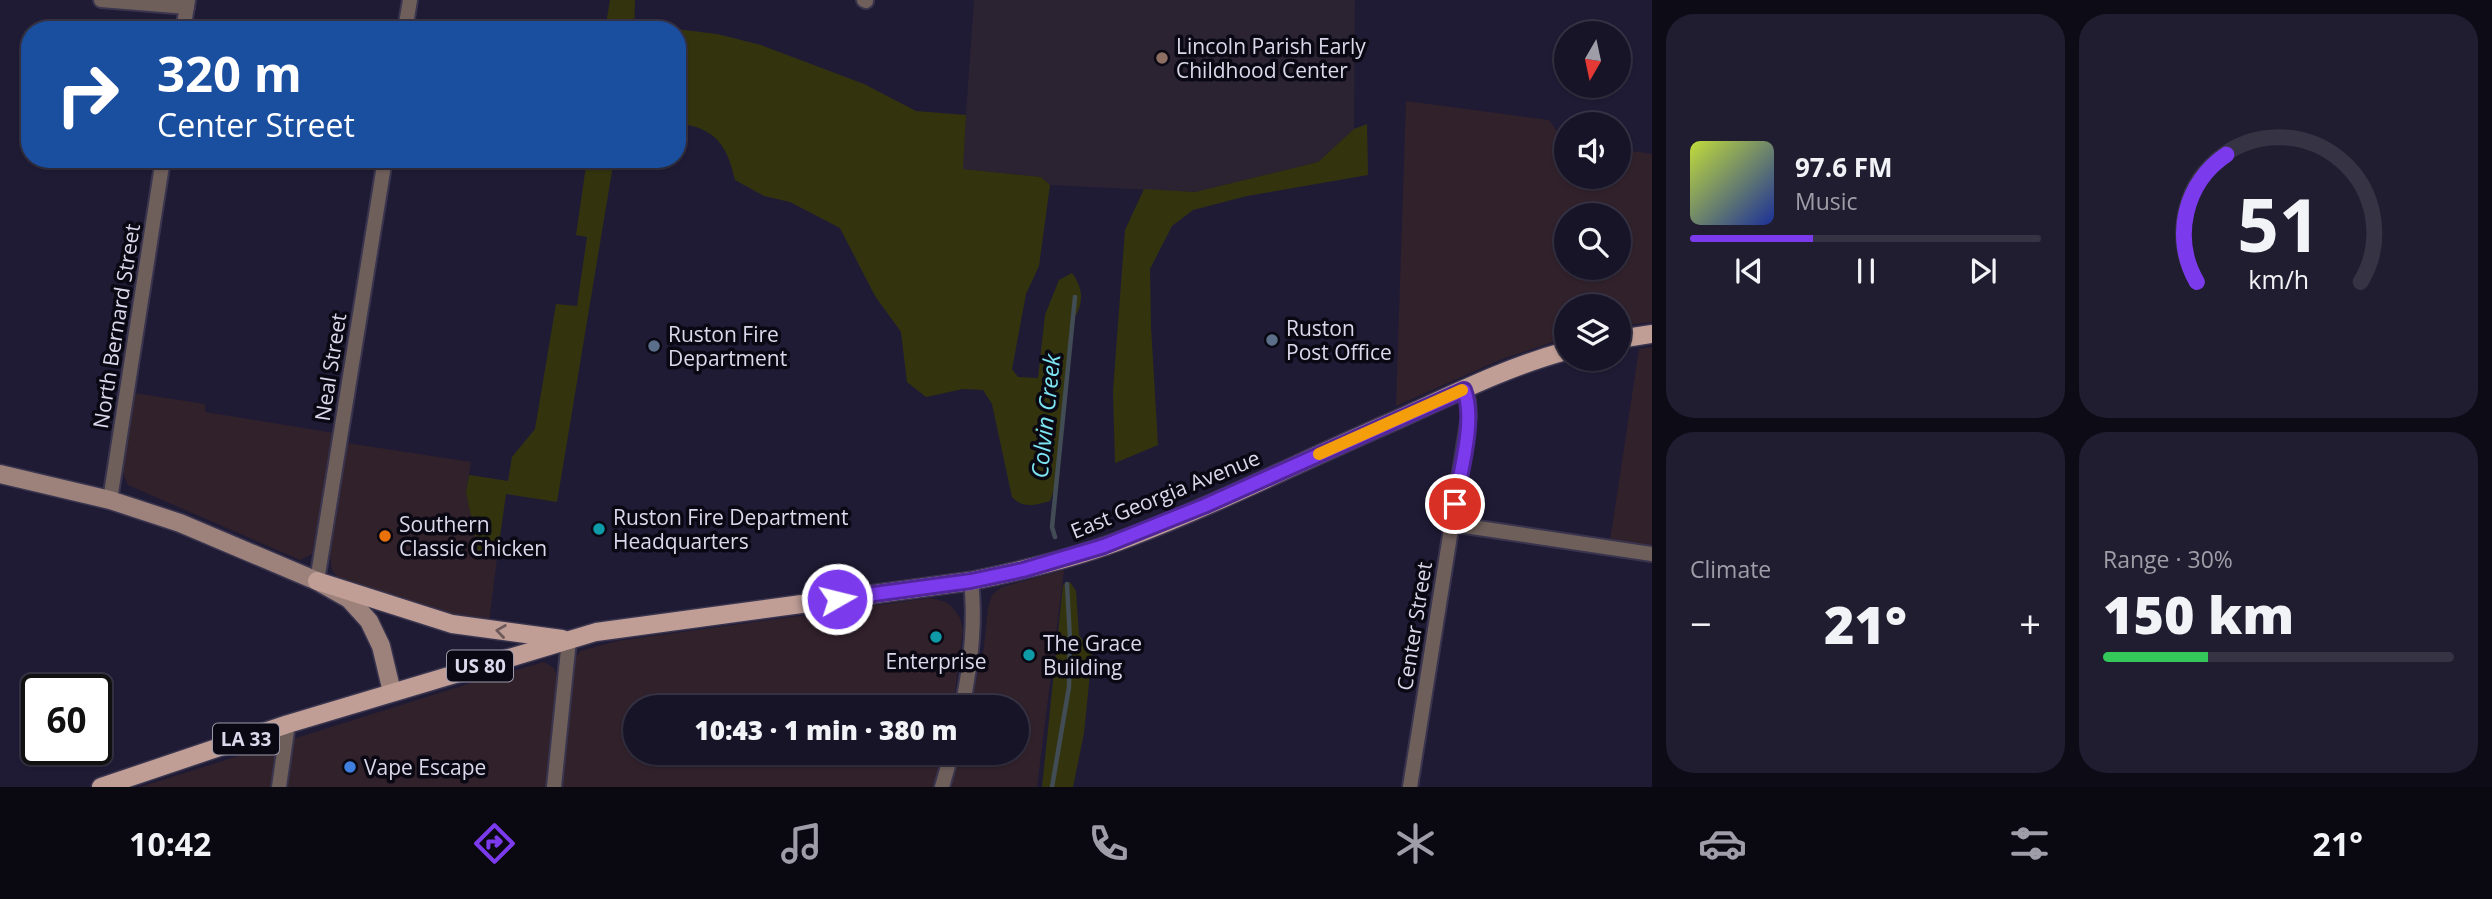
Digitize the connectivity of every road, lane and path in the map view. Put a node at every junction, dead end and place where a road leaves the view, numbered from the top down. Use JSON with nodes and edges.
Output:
{"nodes":[{"id":1,"x":101,"y":0,"type":"edge"},
{"id":2,"x":410,"y":0,"type":"edge"},
{"id":3,"x":187,"y":3,"type":"edge"},
{"id":4,"x":184,"y":21,"type":"edge"},
{"id":5,"x":406,"y":21,"type":"edge"},
{"id":6,"x":162,"y":168,"type":"edge"},
{"id":7,"x":384,"y":168,"type":"edge"},
{"id":8,"x":1652,"y":334,"type":"edge"},
{"id":9,"x":1631,"y":337,"type":"edge"},
{"id":10,"x":1554,"y":354,"type":"edge"},
{"id":11,"x":1464,"y":390,"type":"junction"},
{"id":12,"x":0,"y":474,"type":"edge"},
{"id":13,"x":110,"y":500,"type":"junction"},
{"id":14,"x":1452,"y":524,"type":"junction"},
{"id":15,"x":1652,"y":554,"type":"edge"},
{"id":16,"x":317,"y":581,"type":"junction"},
{"id":17,"x":971,"y":581,"type":"junction"},
{"id":18,"x":569,"y":640,"type":"junction"},
{"id":19,"x":392,"y":692,"type":"junction"},
{"id":20,"x":964,"y":695,"type":"edge"},
{"id":21,"x":288,"y":724,"type":"junction"},
{"id":22,"x":948,"y":765,"type":"edge"},
{"id":23,"x":101,"y":787,"type":"edge"},
{"id":24,"x":279,"y":787,"type":"edge"},
{"id":25,"x":554,"y":787,"type":"edge"},
{"id":26,"x":942,"y":787,"type":"edge"},
{"id":27,"x":1410,"y":787,"type":"edge"}],
"edges":[{"from":1,"to":3,"type":"street"},
{"from":2,"to":5,"type":"street"},
{"from":3,"to":4,"type":"street"},
{"from":6,"to":13,"type":"street","name":"North Bernard Street"},
{"from":7,"to":16,"type":"street","name":"Neal Street"},
{"from":8,"to":9,"type":"main road"},
{"from":10,"to":11,"type":"main road","name":"East Georgia Avenue","number":"US 80"},
{"from":11,"to":14,"type":"street","name":"Center Street"},
{"from":11,"to":17,"type":"main road","name":"East Georgia Avenue","number":"US 80"},
{"from":12,"to":13,"type":"main road"},
{"from":13,"to":16,"type":"main road"},
{"from":14,"to":15,"type":"street"},
{"from":14,"to":27,"type":"street","name":"Center Street"},
{"from":18,"to":16,"type":"main road","one_way":true},
{"from":16,"to":19,"type":"main road"},
{"from":17,"to":18,"type":"main road","name":"East Georgia Avenue","number":"US 80"},
{"from":17,"to":20,"type":"street"},
{"from":18,"to":19,"type":"main road","name":"East Georgia Avenue","number":"US 80"},
{"from":18,"to":25,"type":"street"},
{"from":19,"to":21,"type":"main road","number":"LA 33"},
{"from":21,"to":23,"type":"main road","number":"LA 33"},
{"from":21,"to":24,"type":"street"},
{"from":22,"to":26,"type":"street"}]}
